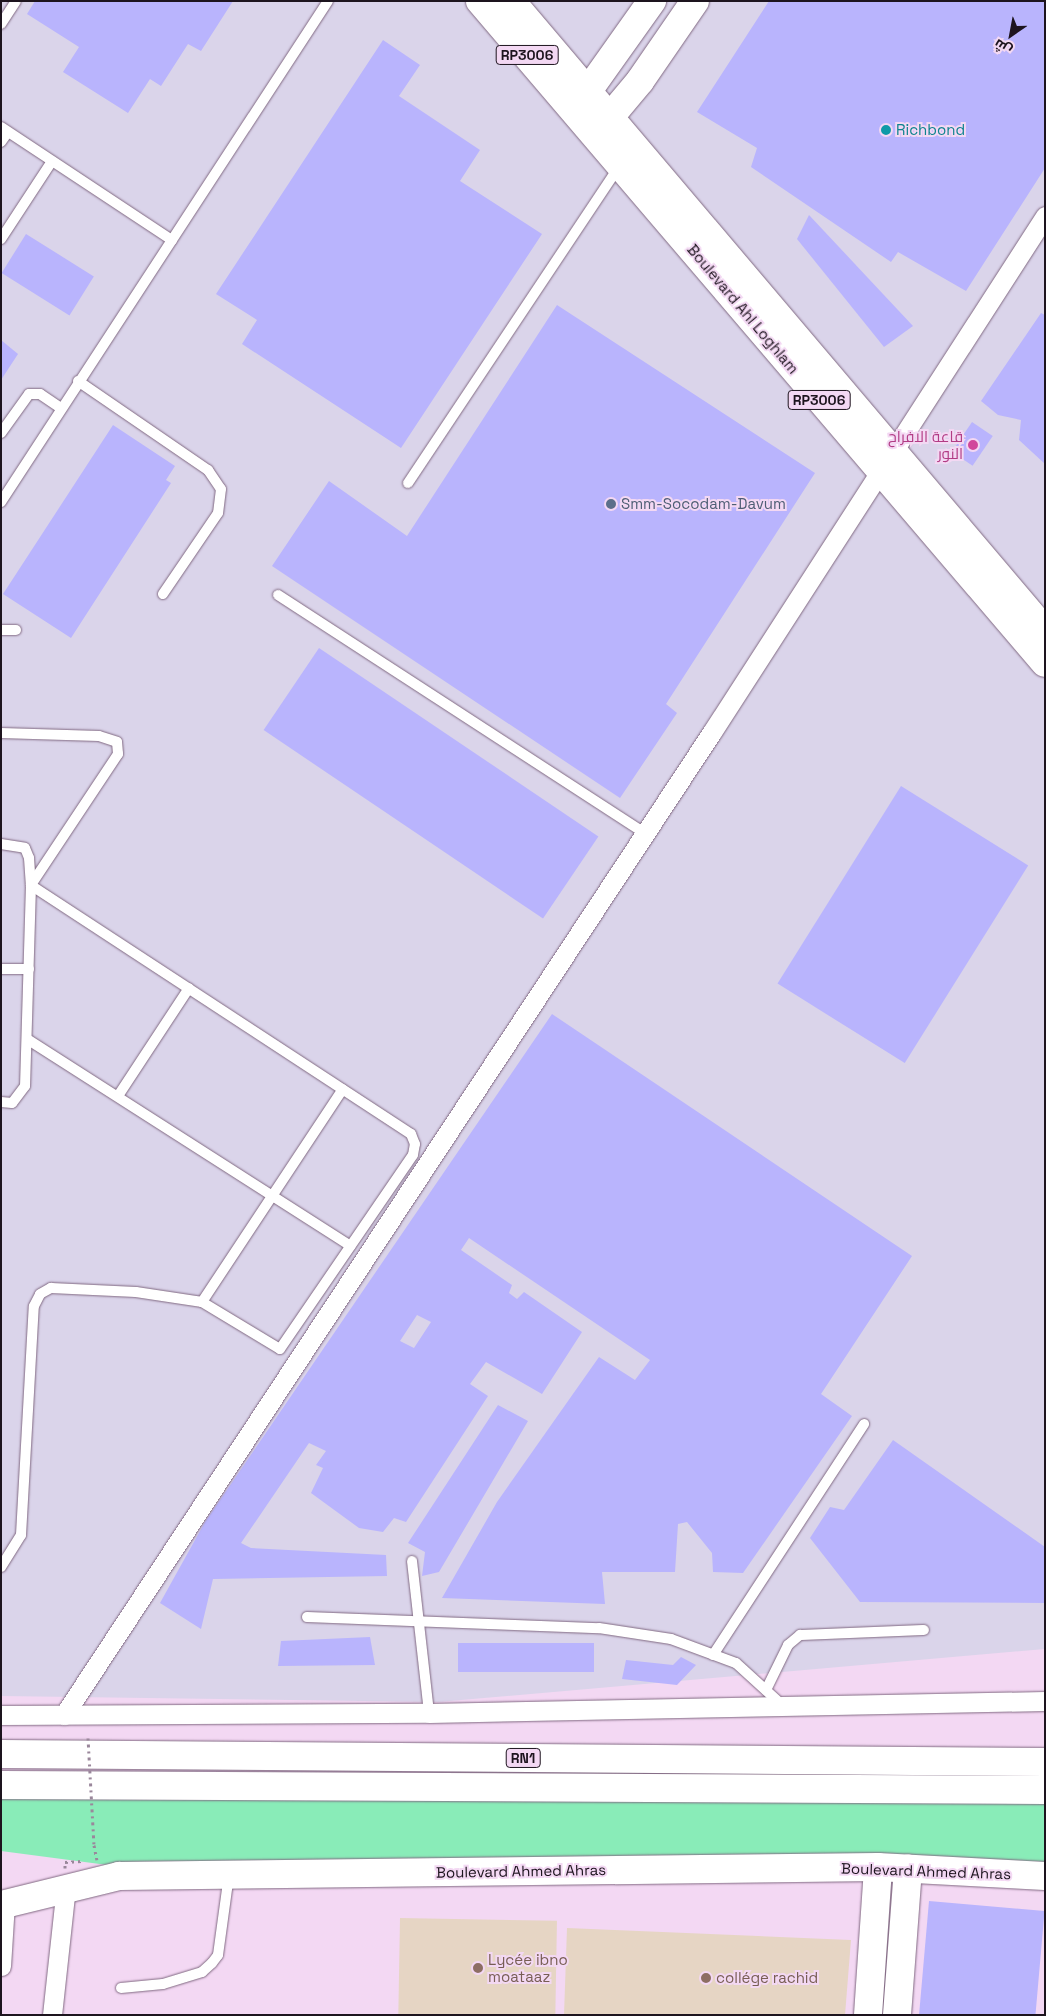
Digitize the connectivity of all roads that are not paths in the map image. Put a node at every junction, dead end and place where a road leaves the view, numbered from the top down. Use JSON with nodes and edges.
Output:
{"nodes":[{"id":1,"x":16,"y":1,"type":"edge"},
{"id":2,"x":328,"y":1,"type":"edge"},
{"id":3,"x":480,"y":1,"type":"edge"},
{"id":4,"x":511,"y":1,"type":"edge"},
{"id":5,"x":652,"y":1,"type":"edge"},
{"id":6,"x":695,"y":1,"type":"edge"},
{"id":7,"x":1,"y":24,"type":"edge"},
{"id":8,"x":581,"y":100,"type":"junction"},
{"id":9,"x":603,"y":126,"type":"junction"},
{"id":10,"x":5,"y":129,"type":"edge"},
{"id":11,"x":1,"y":142,"type":"edge"},
{"id":12,"x":52,"y":161,"type":"junction"},
{"id":13,"x":620,"y":164,"type":"junction"},
{"id":14,"x":1045,"y":216,"type":"edge"},
{"id":15,"x":1,"y":239,"type":"edge"},
{"id":16,"x":172,"y":240,"type":"junction"},
{"id":17,"x":78,"y":380,"type":"junction"},
{"id":18,"x":61,"y":408,"type":"junction"},
{"id":19,"x":1,"y":433,"type":"edge"},
{"id":20,"x":886,"y":459,"type":"junction"},
{"id":21,"x":408,"y":483,"type":"dead end"},
{"id":22,"x":1,"y":502,"type":"edge"},
{"id":23,"x":982,"y":573,"type":"junction"},
{"id":24,"x":163,"y":594,"type":"dead end"},
{"id":25,"x":278,"y":595,"type":"dead end"},
{"id":26,"x":1,"y":630,"type":"edge"},
{"id":27,"x":16,"y":630,"type":"dead end"},
{"id":28,"x":1045,"y":631,"type":"edge"},
{"id":29,"x":1045,"y":664,"type":"edge"},
{"id":30,"x":1,"y":734,"type":"edge"},
{"id":31,"x":645,"y":833,"type":"junction"},
{"id":32,"x":1,"y":844,"type":"edge"},
{"id":33,"x":31,"y":885,"type":"junction"},
{"id":34,"x":1,"y":969,"type":"edge"},
{"id":35,"x":30,"y":969,"type":"junction"},
{"id":36,"x":189,"y":988,"type":"junction"},
{"id":37,"x":27,"y":1039,"type":"junction"},
{"id":38,"x":343,"y":1088,"type":"junction"},
{"id":39,"x":118,"y":1096,"type":"junction"},
{"id":40,"x":1,"y":1102,"type":"edge"},
{"id":41,"x":274,"y":1194,"type":"junction"},
{"id":42,"x":351,"y":1246,"type":"junction"},
{"id":43,"x":202,"y":1302,"type":"junction"},
{"id":44,"x":864,"y":1424,"type":"dead end"},
{"id":45,"x":412,"y":1561,"type":"dead end"},
{"id":46,"x":1,"y":1567,"type":"edge"},
{"id":47,"x":307,"y":1618,"type":"dead end"},
{"id":48,"x":419,"y":1621,"type":"junction"},
{"id":49,"x":924,"y":1630,"type":"dead end"},
{"id":50,"x":713,"y":1655,"type":"junction"},
{"id":51,"x":766,"y":1690,"type":"junction"},
{"id":52,"x":1045,"y":1701,"type":"edge"},
{"id":53,"x":784,"y":1706,"type":"junction"},
{"id":54,"x":429,"y":1713,"type":"junction"},
{"id":55,"x":1,"y":1715,"type":"edge"},
{"id":56,"x":64,"y":1715,"type":"junction"},
{"id":57,"x":1,"y":1754,"type":"edge"},
{"id":58,"x":1045,"y":1762,"type":"edge"},
{"id":59,"x":1,"y":1785,"type":"edge"},
{"id":60,"x":1045,"y":1790,"type":"edge"},
{"id":61,"x":878,"y":1866,"type":"junction"},
{"id":62,"x":908,"y":1868,"type":"junction"},
{"id":63,"x":229,"y":1874,"type":"junction"},
{"id":64,"x":1045,"y":1876,"type":"edge"},
{"id":65,"x":66,"y":1886,"type":"junction"},
{"id":66,"x":3,"y":1904,"type":"edge"},
{"id":67,"x":1,"y":1966,"type":"edge"},
{"id":68,"x":121,"y":1988,"type":"dead end"},
{"id":69,"x":52,"y":2015,"type":"edge"},
{"id":70,"x":868,"y":2015,"type":"edge"},
{"id":71,"x":897,"y":2015,"type":"edge"}],
"edges":[{"from":1,"to":7,"type":"lane"},
{"from":2,"to":16,"type":"lane"},
{"from":3,"to":8,"type":"main road","name":"Boulevard Ahl Loghlam","number":"RP3006"},
{"from":4,"to":8,"type":"main road","name":"Boulevard Ahl Loghlam","number":"RP3006"},
{"from":5,"to":8,"type":"main road"},
{"from":6,"to":9,"type":"main road"},
{"from":8,"to":9,"type":"main road","name":"Boulevard Ahl Loghlam","number":"RP3006"},
{"from":9,"to":13,"type":"main road","name":"Boulevard Ahl Loghlam","number":"RP3006"},
{"from":9,"to":20,"type":"main road","name":"Boulevard Ahl Loghlam","number":"RP3006"},
{"from":10,"to":11,"type":"lane"},
{"from":10,"to":12,"type":"lane"},
{"from":12,"to":15,"type":"lane"},
{"from":12,"to":16,"type":"lane"},
{"from":13,"to":20,"type":"main road","name":"Boulevard Ahl Loghlam","number":"RP3006"},
{"from":13,"to":21,"type":"lane"},
{"from":14,"to":20,"type":"street"},
{"from":16,"to":17,"type":"lane"},
{"from":17,"to":18,"type":"lane"},
{"from":17,"to":24,"type":"lane"},
{"from":18,"to":19,"type":"lane"},
{"from":18,"to":22,"type":"lane"},
{"from":20,"to":23,"type":"main road","name":"Boulevard Ahl Loghlam","number":"RP3006"},
{"from":20,"to":31,"type":"street"},
{"from":23,"to":28,"type":"main road","name":"Boulevard Ahl Loghlam","number":"RP3006"},
{"from":23,"to":29,"type":"main road","name":"Boulevard Ahl Loghlam","number":"RP3006"},
{"from":25,"to":31,"type":"lane"},
{"from":26,"to":27,"type":"lane"},
{"from":30,"to":33,"type":"lane"},
{"from":31,"to":56,"type":"street"},
{"from":32,"to":33,"type":"lane"},
{"from":33,"to":35,"type":"lane"},
{"from":33,"to":36,"type":"lane"},
{"from":34,"to":35,"type":"lane"},
{"from":35,"to":37,"type":"lane"},
{"from":36,"to":38,"type":"lane"},
{"from":36,"to":39,"type":"lane"},
{"from":37,"to":39,"type":"lane"},
{"from":37,"to":40,"type":"lane"},
{"from":38,"to":41,"type":"lane"},
{"from":38,"to":42,"type":"lane"},
{"from":39,"to":41,"type":"lane"},
{"from":41,"to":42,"type":"lane"},
{"from":41,"to":43,"type":"lane"},
{"from":42,"to":43,"type":"lane"},
{"from":43,"to":46,"type":"lane"},
{"from":44,"to":50,"type":"lane"},
{"from":45,"to":48,"type":"lane"},
{"from":47,"to":48,"type":"lane"},
{"from":48,"to":50,"type":"lane"},
{"from":48,"to":54,"type":"lane"},
{"from":49,"to":51,"type":"lane"},
{"from":50,"to":51,"type":"lane"},
{"from":51,"to":53,"type":"lane"},
{"from":52,"to":53,"type":"street"},
{"from":53,"to":54,"type":"street"},
{"from":54,"to":56,"type":"street"},
{"from":55,"to":56,"type":"street"},
{"from":57,"to":58,"type":"main road","number":"RN1"},
{"from":59,"to":60,"type":"main road","number":"RN1"},
{"from":61,"to":62,"type":"main road","name":"Boulevard Ahmed Ahras"},
{"from":61,"to":63,"type":"main road","name":"Boulevard Ahmed Ahras"},
{"from":61,"to":70,"type":"main road"},
{"from":62,"to":64,"type":"main road","name":"Boulevard Ahmed Ahras"},
{"from":62,"to":71,"type":"main road"},
{"from":63,"to":65,"type":"main road","name":"Boulevard Ahmed Ahras"},
{"from":63,"to":68,"type":"lane"},
{"from":65,"to":66,"type":"main road","name":"Boulevard Ahmed Ahras"},
{"from":65,"to":69,"type":"street"},
{"from":66,"to":67,"type":"street"}]}
